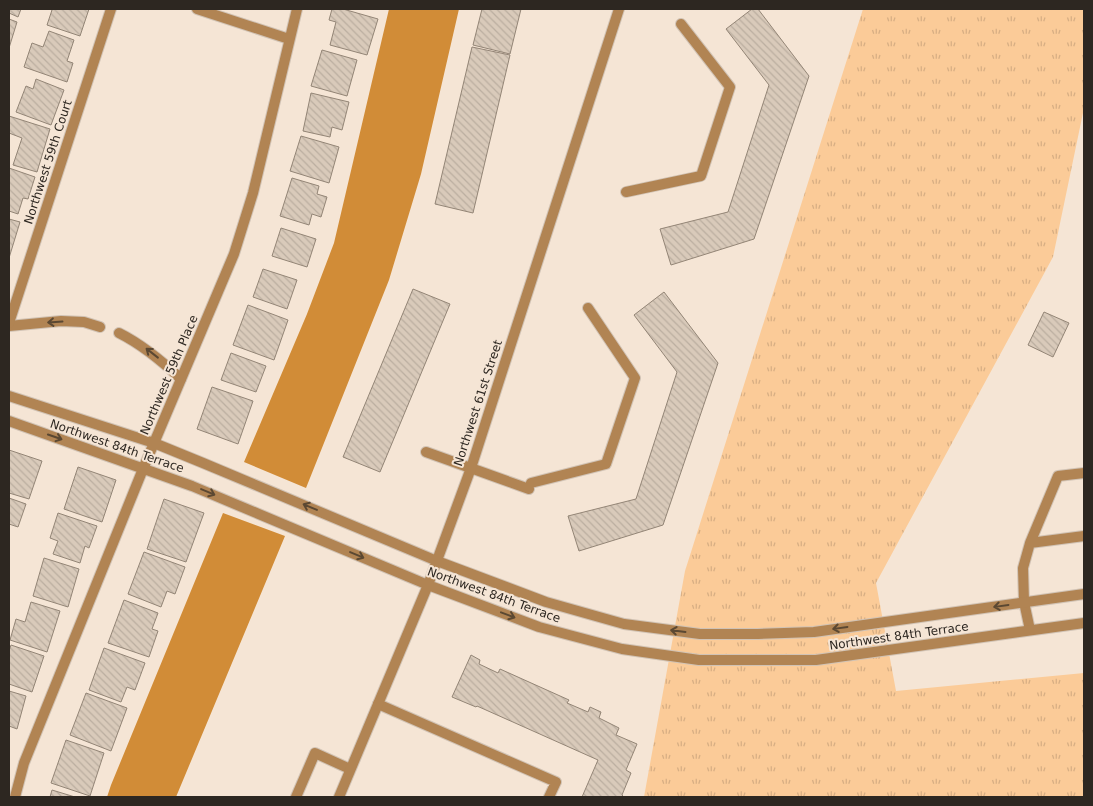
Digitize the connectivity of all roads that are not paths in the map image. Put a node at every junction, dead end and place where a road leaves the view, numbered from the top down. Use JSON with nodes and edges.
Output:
{"nodes":[{"id":1,"x":111,"y":9,"type":"edge"},
{"id":2,"x":197,"y":9,"type":"edge"},
{"id":3,"x":297,"y":9,"type":"edge"},
{"id":4,"x":620,"y":9,"type":"edge"},
{"id":5,"x":681,"y":24,"type":"dead end"},
{"id":6,"x":289,"y":39,"type":"junction"},
{"id":7,"x":626,"y":192,"type":"dead end"},
{"id":8,"x":588,"y":308,"type":"dead end"},
{"id":9,"x":9,"y":324,"type":"edge"},
{"id":10,"x":100,"y":327,"type":"dead end"},
{"id":11,"x":119,"y":333,"type":"dead end"},
{"id":12,"x":181,"y":380,"type":"junction"},
{"id":13,"x":9,"y":396,"type":"edge"},
{"id":14,"x":9,"y":421,"type":"edge"},
{"id":15,"x":154,"y":444,"type":"junction"},
{"id":16,"x":426,"y":452,"type":"dead end"},
{"id":17,"x":471,"y":468,"type":"junction"},
{"id":18,"x":143,"y":469,"type":"junction"},
{"id":19,"x":1084,"y":473,"type":"edge"},
{"id":20,"x":1084,"y":536,"type":"edge"},
{"id":21,"x":1030,"y":543,"type":"junction"},
{"id":22,"x":437,"y":561,"type":"junction"},
{"id":23,"x":428,"y":585,"type":"junction"},
{"id":24,"x":1084,"y":594,"type":"edge"},
{"id":25,"x":1024,"y":602,"type":"junction"},
{"id":26,"x":1084,"y":623,"type":"edge"},
{"id":27,"x":1030,"y":630,"type":"junction"},
{"id":28,"x":378,"y":704,"type":"junction"},
{"id":29,"x":350,"y":769,"type":"junction"},
{"id":30,"x":15,"y":797,"type":"edge"},
{"id":31,"x":296,"y":797,"type":"edge"},
{"id":32,"x":338,"y":797,"type":"edge"},
{"id":33,"x":548,"y":797,"type":"edge"}],
"edges":[{"from":1,"to":9,"type":"street","name":"Northwest 59th Court"},
{"from":2,"to":6,"type":"street"},
{"from":3,"to":6,"type":"street","name":"Northwest 59th Place"},
{"from":4,"to":17,"type":"street","name":"Northwest 61st Street"},
{"from":5,"to":7,"type":"street"},
{"from":6,"to":12,"type":"street","name":"Northwest 59th Place"},
{"from":8,"to":17,"type":"street"},
{"from":10,"to":9,"type":"street","one_way":true},
{"from":12,"to":11,"type":"street","one_way":true},
{"from":12,"to":15,"type":"street","name":"Northwest 59th Place"},
{"from":13,"to":15,"type":"street","name":"Northwest 84th Terrace"},
{"from":14,"to":18,"type":"street","name":"Northwest 84th Terrace","one_way":true},
{"from":15,"to":18,"type":"street","name":"Northwest 59th Place"},
{"from":22,"to":15,"type":"street","name":"Northwest 84th Terrace","one_way":true},
{"from":16,"to":17,"type":"street"},
{"from":17,"to":22,"type":"street","name":"Northwest 61st Street"},
{"from":18,"to":23,"type":"street","name":"Northwest 84th Terrace","one_way":true},
{"from":18,"to":30,"type":"street","name":"Northwest 59th Place"},
{"from":19,"to":21,"type":"street"},
{"from":20,"to":21,"type":"street"},
{"from":21,"to":25,"type":"street"},
{"from":22,"to":23,"type":"street","name":"Northwest 61st Street"},
{"from":25,"to":22,"type":"street","name":"Northwest 84th Terrace","one_way":true},
{"from":23,"to":27,"type":"street","name":"Northwest 84th Terrace","one_way":true},
{"from":23,"to":28,"type":"street","name":"Northwest 61st Street"},
{"from":24,"to":25,"type":"street","name":"Northwest 84th Terrace"},
{"from":25,"to":27,"type":"street"},
{"from":26,"to":27,"type":"street","name":"Northwest 84th Terrace"},
{"from":28,"to":29,"type":"street","name":"Northwest 61st Street"},
{"from":28,"to":33,"type":"street"},
{"from":29,"to":31,"type":"street"},
{"from":29,"to":32,"type":"street","name":"Northwest 61st Street"}]}
